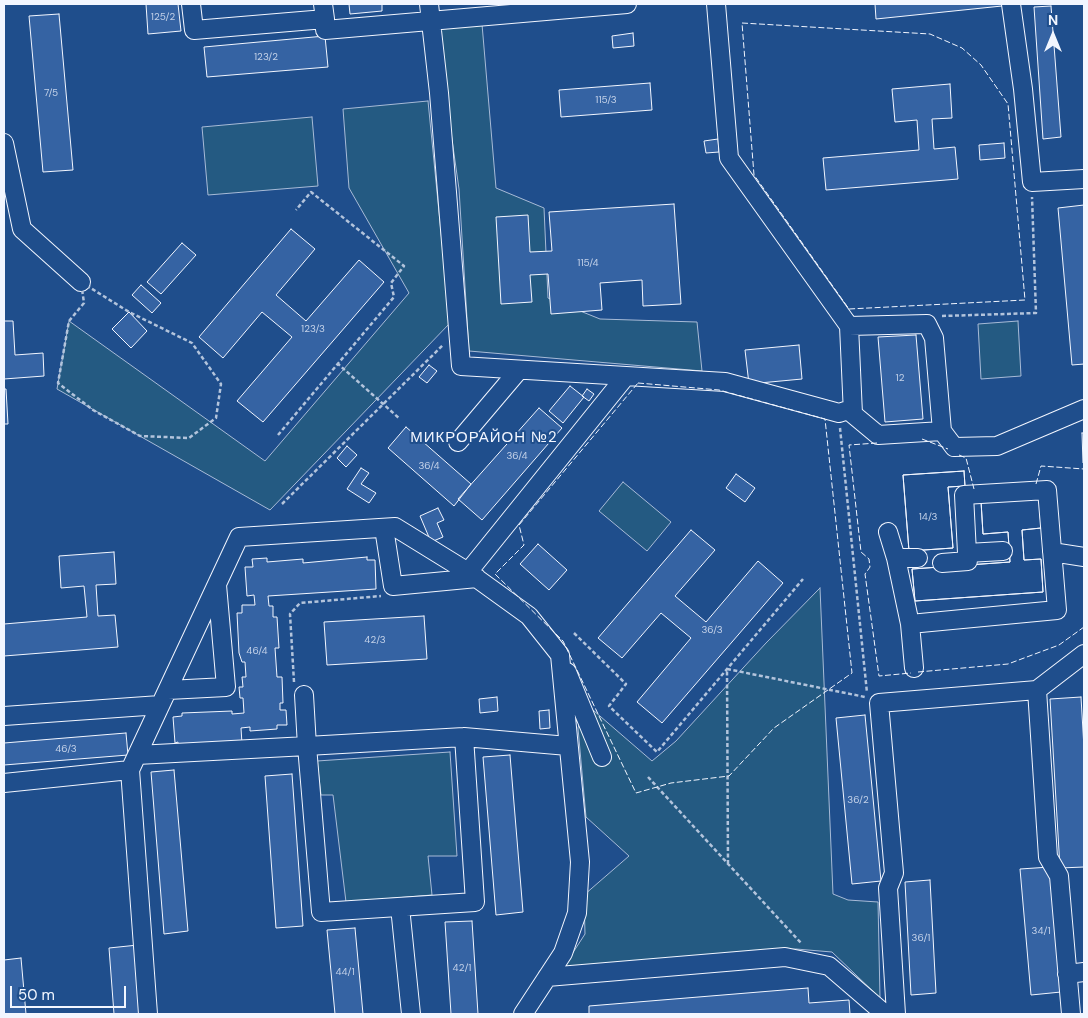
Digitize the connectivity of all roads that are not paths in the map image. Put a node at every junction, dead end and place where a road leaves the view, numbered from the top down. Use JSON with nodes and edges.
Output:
{"nodes":[{"id":1,"x":191,"y":4,"type":"edge"},
{"id":2,"x":429,"y":4,"type":"edge"},
{"id":3,"x":627,"y":4,"type":"edge"},
{"id":4,"x":716,"y":4,"type":"edge"},
{"id":5,"x":1011,"y":4,"type":"edge"},
{"id":6,"x":519,"y":9,"type":"edge"},
{"id":7,"x":324,"y":11,"type":"edge"},
{"id":8,"x":430,"y":22,"type":"junction"},
{"id":9,"x":4,"y":142,"type":"edge"},
{"id":10,"x":1084,"y":179,"type":"edge"},
{"id":11,"x":81,"y":282,"type":"road end"},
{"id":12,"x":936,"y":317,"type":"road end"},
{"id":13,"x":849,"y":326,"type":"junction"},
{"id":14,"x":934,"y":338,"type":"junction"},
{"id":15,"x":519,"y":370,"type":"junction"},
{"id":16,"x":626,"y":376,"type":"junction"},
{"id":17,"x":1084,"y":409,"type":"edge"},
{"id":18,"x":846,"y":414,"type":"junction"},
{"id":19,"x":942,"y":431,"type":"junction"},
{"id":20,"x":458,"y":442,"type":"dead end"},
{"id":21,"x":384,"y":528,"type":"junction"},
{"id":22,"x":888,"y":532,"type":"dead end"},
{"id":23,"x":1004,"y":551,"type":"dead end"},
{"id":24,"x":1052,"y":552,"type":"junction"},
{"id":25,"x":967,"y":553,"type":"junction"},
{"id":26,"x":1084,"y":557,"type":"edge"},
{"id":27,"x":896,"y":558,"type":"junction"},
{"id":28,"x":918,"y":558,"type":"dead end"},
{"id":29,"x":942,"y":563,"type":"dead end"},
{"id":30,"x":472,"y":575,"type":"junction"},
{"id":31,"x":217,"y":584,"type":"junction"},
{"id":32,"x":910,"y":624,"type":"junction"},
{"id":33,"x":1084,"y":654,"type":"edge"},
{"id":34,"x":560,"y":655,"type":"junction"},
{"id":35,"x":914,"y":668,"type":"dead end"},
{"id":36,"x":1037,"y":690,"type":"junction"},
{"id":37,"x":300,"y":692,"type":"road end"},
{"id":38,"x":164,"y":698,"type":"junction"},
{"id":39,"x":4,"y":716,"type":"edge"},
{"id":40,"x":464,"y":737,"type":"junction"},
{"id":41,"x":307,"y":746,"type":"junction"},
{"id":42,"x":568,"y":746,"type":"junction"},
{"id":43,"x":602,"y":757,"type":"dead end"},
{"id":44,"x":134,"y":762,"type":"junction"},
{"id":45,"x":4,"y":783,"type":"edge"},
{"id":46,"x":400,"y":907,"type":"junction"},
{"id":47,"x":1076,"y":973,"type":"edge"},
{"id":48,"x":547,"y":977,"type":"junction"},
{"id":49,"x":148,"y":1014,"type":"edge"},
{"id":50,"x":411,"y":1014,"type":"edge"},
{"id":51,"x":523,"y":1014,"type":"edge"},
{"id":52,"x":884,"y":1014,"type":"edge"},
{"id":53,"x":896,"y":1014,"type":"edge"},
{"id":54,"x":1070,"y":1014,"type":"edge"}],
"edges":[{"from":1,"to":7,"type":"lane"},
{"from":2,"to":8,"type":"lane"},
{"from":3,"to":6,"type":"lane"},
{"from":4,"to":13,"type":"lane"},
{"from":5,"to":10,"type":"lane"},
{"from":6,"to":8,"type":"lane"},
{"from":7,"to":8,"type":"lane"},
{"from":8,"to":15,"type":"lane"},
{"from":9,"to":11,"type":"lane"},
{"from":12,"to":14,"type":"lane"},
{"from":13,"to":14,"type":"lane"},
{"from":13,"to":18,"type":"lane"},
{"from":14,"to":19,"type":"lane"},
{"from":15,"to":16,"type":"lane"},
{"from":15,"to":20,"type":"lane"},
{"from":16,"to":18,"type":"lane"},
{"from":16,"to":30,"type":"lane"},
{"from":17,"to":19,"type":"lane"},
{"from":18,"to":19,"type":"lane"},
{"from":21,"to":30,"type":"lane"},
{"from":21,"to":30,"type":"lane"},
{"from":21,"to":31,"type":"lane"},
{"from":22,"to":27,"type":"lane"},
{"from":23,"to":25,"type":"lane"},
{"from":24,"to":25,"type":"lane"},
{"from":24,"to":26,"type":"lane"},
{"from":24,"to":32,"type":"lane"},
{"from":25,"to":29,"type":"lane"},
{"from":27,"to":28,"type":"lane"},
{"from":27,"to":32,"type":"lane"},
{"from":30,"to":34,"type":"lane"},
{"from":31,"to":38,"type":"lane"},
{"from":31,"to":38,"type":"lane"},
{"from":32,"to":35,"type":"lane"},
{"from":33,"to":36,"type":"lane"},
{"from":34,"to":42,"type":"lane"},
{"from":34,"to":43,"type":"lane"},
{"from":36,"to":47,"type":"lane"},
{"from":36,"to":53,"type":"lane"},
{"from":37,"to":41,"type":"lane"},
{"from":38,"to":39,"type":"lane"},
{"from":38,"to":44,"type":"lane"},
{"from":40,"to":41,"type":"lane"},
{"from":40,"to":42,"type":"lane"},
{"from":40,"to":46,"type":"lane"},
{"from":41,"to":44,"type":"lane"},
{"from":41,"to":46,"type":"lane"},
{"from":42,"to":48,"type":"lane"},
{"from":44,"to":45,"type":"lane"},
{"from":44,"to":49,"type":"lane"},
{"from":46,"to":50,"type":"lane"},
{"from":47,"to":54,"type":"lane"},
{"from":48,"to":51,"type":"lane"},
{"from":48,"to":52,"type":"lane"}]}
